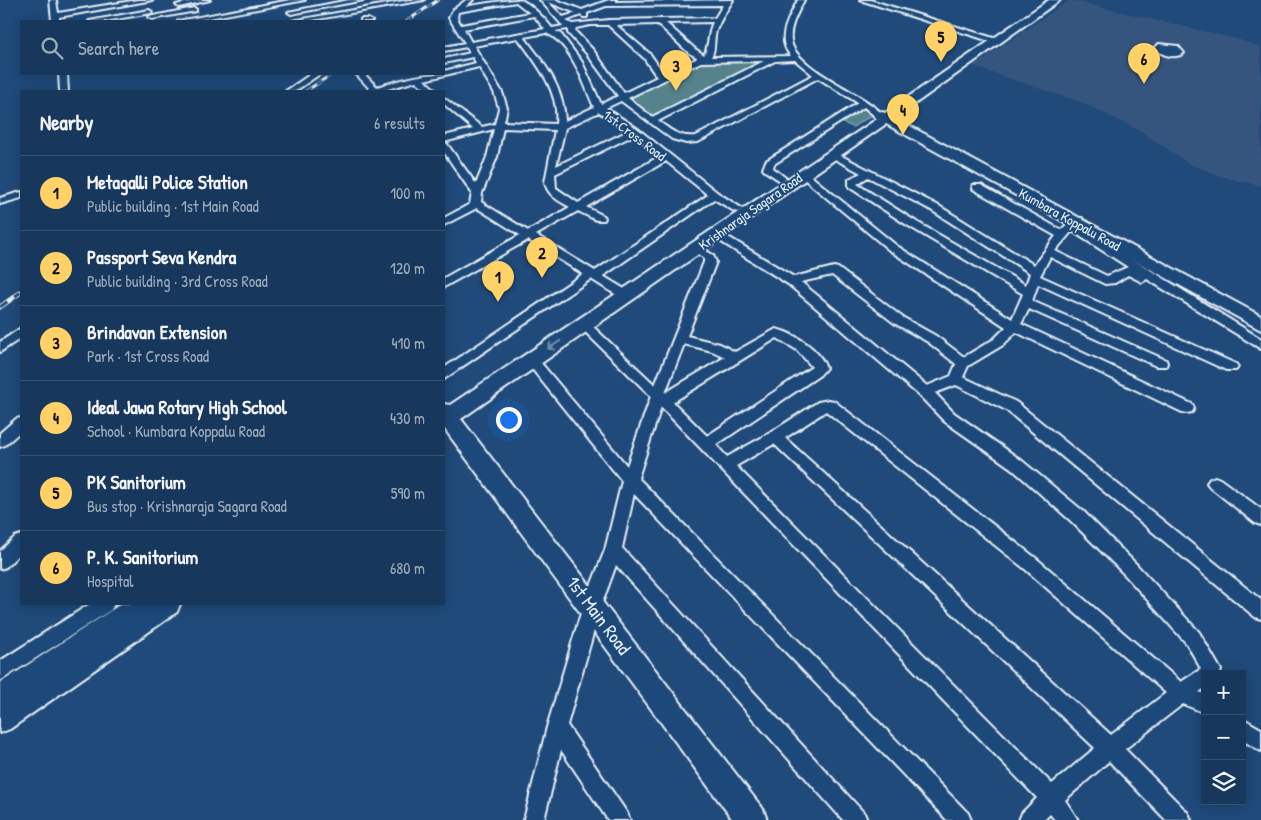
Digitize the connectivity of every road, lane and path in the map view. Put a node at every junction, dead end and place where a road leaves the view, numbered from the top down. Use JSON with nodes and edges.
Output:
{"nodes":[{"id":1,"x":146,"y":0,"type":"edge"},
{"id":2,"x":207,"y":0,"type":"edge"},
{"id":3,"x":256,"y":0,"type":"edge"},
{"id":4,"x":302,"y":0,"type":"edge"},
{"id":5,"x":357,"y":0,"type":"edge"},
{"id":6,"x":421,"y":0,"type":"edge"},
{"id":7,"x":470,"y":0,"type":"edge"},
{"id":8,"x":518,"y":0,"type":"edge"},
{"id":9,"x":543,"y":0,"type":"edge"},
{"id":10,"x":550,"y":0,"type":"edge"},
{"id":11,"x":616,"y":0,"type":"edge"},
{"id":12,"x":701,"y":0,"type":"edge"},
{"id":13,"x":801,"y":0,"type":"edge"},
{"id":14,"x":863,"y":0,"type":"edge"},
{"id":15,"x":1045,"y":0,"type":"edge"},
{"id":16,"x":1055,"y":0,"type":"edge"},
{"id":17,"x":283,"y":2,"type":"edge"},
{"id":18,"x":729,"y":2,"type":"edge"},
{"id":19,"x":55,"y":3,"type":"edge"},
{"id":20,"x":590,"y":3,"type":"dead end"},
{"id":21,"x":711,"y":3,"type":"junction"},
{"id":22,"x":602,"y":6,"type":"junction"},
{"id":23,"x":361,"y":11,"type":"junction"},
{"id":24,"x":456,"y":11,"type":"junction"},
{"id":25,"x":291,"y":12,"type":"junction"},
{"id":26,"x":281,"y":13,"type":"dead end"},
{"id":27,"x":583,"y":13,"type":"junction"},
{"id":28,"x":536,"y":14,"type":"junction"},
{"id":29,"x":151,"y":15,"type":"edge"},
{"id":30,"x":55,"y":18,"type":"edge"},
{"id":31,"x":103,"y":20,"type":"edge"},
{"id":32,"x":187,"y":20,"type":"edge"},
{"id":33,"x":295,"y":20,"type":"edge"},
{"id":34,"x":302,"y":20,"type":"edge"},
{"id":35,"x":367,"y":20,"type":"edge"},
{"id":36,"x":562,"y":20,"type":"junction"},
{"id":37,"x":718,"y":20,"type":"junction"},
{"id":38,"x":659,"y":21,"type":"junction"},
{"id":39,"x":609,"y":22,"type":"junction"},
{"id":40,"x":590,"y":23,"type":"junction"},
{"id":41,"x":570,"y":27,"type":"junction"},
{"id":42,"x":459,"y":28,"type":"junction"},
{"id":43,"x":549,"y":31,"type":"junction"},
{"id":44,"x":520,"y":36,"type":"junction"},
{"id":45,"x":997,"y":38,"type":"junction"},
{"id":46,"x":470,"y":44,"type":"junction"},
{"id":47,"x":445,"y":49,"type":"edge"},
{"id":48,"x":476,"y":54,"type":"junction"},
{"id":49,"x":777,"y":58,"type":"junction"},
{"id":50,"x":796,"y":58,"type":"junction"},
{"id":51,"x":700,"y":60,"type":"junction"},
{"id":52,"x":445,"y":61,"type":"edge"},
{"id":53,"x":481,"y":64,"type":"junction"},
{"id":54,"x":445,"y":73,"type":"edge"},
{"id":55,"x":63,"y":75,"type":"edge"},
{"id":56,"x":314,"y":75,"type":"edge"},
{"id":57,"x":361,"y":75,"type":"edge"},
{"id":58,"x":435,"y":75,"type":"edge"},
{"id":59,"x":819,"y":75,"type":"junction"},
{"id":60,"x":410,"y":78,"type":"edge"},
{"id":61,"x":662,"y":78,"type":"junction"},
{"id":62,"x":64,"y":90,"type":"edge"},
{"id":63,"x":292,"y":90,"type":"edge"},
{"id":64,"x":373,"y":90,"type":"edge"},
{"id":65,"x":377,"y":90,"type":"edge"},
{"id":66,"x":431,"y":90,"type":"edge"},
{"id":67,"x":620,"y":98,"type":"junction"},
{"id":68,"x":445,"y":101,"type":"edge"},
{"id":69,"x":601,"y":107,"type":"junction"},
{"id":70,"x":879,"y":112,"type":"junction"},
{"id":71,"x":652,"y":120,"type":"junction"},
{"id":72,"x":500,"y":125,"type":"junction"},
{"id":73,"x":560,"y":127,"type":"junction"},
{"id":74,"x":480,"y":130,"type":"junction"},
{"id":75,"x":635,"y":131,"type":"junction"},
{"id":76,"x":445,"y":139,"type":"edge"},
{"id":77,"x":445,"y":147,"type":"edge"},
{"id":78,"x":832,"y":154,"type":"junction"},
{"id":79,"x":666,"y":157,"type":"junction"},
{"id":80,"x":551,"y":172,"type":"junction"},
{"id":81,"x":869,"y":173,"type":"junction"},
{"id":82,"x":803,"y":174,"type":"junction"},
{"id":83,"x":782,"y":178,"type":"junction"},
{"id":84,"x":977,"y":187,"type":"dead end"},
{"id":85,"x":477,"y":193,"type":"junction"},
{"id":86,"x":20,"y":195,"type":"edge"},
{"id":87,"x":714,"y":195,"type":"junction"},
{"id":88,"x":0,"y":202,"type":"edge"},
{"id":89,"x":475,"y":205,"type":"junction"},
{"id":90,"x":578,"y":206,"type":"junction"},
{"id":91,"x":738,"y":209,"type":"junction"},
{"id":92,"x":600,"y":218,"type":"dead end"},
{"id":93,"x":445,"y":221,"type":"edge"},
{"id":94,"x":1076,"y":222,"type":"junction"},
{"id":95,"x":716,"y":234,"type":"junction"},
{"id":96,"x":1062,"y":235,"type":"junction"},
{"id":97,"x":529,"y":236,"type":"junction"},
{"id":98,"x":696,"y":248,"type":"junction"},
{"id":99,"x":1049,"y":252,"type":"junction"},
{"id":100,"x":593,"y":275,"type":"junction"},
{"id":101,"x":1035,"y":275,"type":"junction"},
{"id":102,"x":792,"y":281,"type":"junction"},
{"id":103,"x":445,"y":283,"type":"edge"},
{"id":104,"x":622,"y":293,"type":"junction"},
{"id":105,"x":1028,"y":298,"type":"junction"},
{"id":106,"x":1196,"y":304,"type":"junction"},
{"id":107,"x":1261,"y":316,"type":"edge"},
{"id":108,"x":1261,"y":324,"type":"edge"},
{"id":109,"x":584,"y":325,"type":"junction"},
{"id":110,"x":1014,"y":326,"type":"junction"},
{"id":111,"x":20,"y":333,"type":"edge"},
{"id":112,"x":680,"y":339,"type":"junction"},
{"id":113,"x":1261,"y":344,"type":"edge"},
{"id":114,"x":0,"y":348,"type":"edge"},
{"id":115,"x":735,"y":357,"type":"junction"},
{"id":116,"x":531,"y":360,"type":"junction"},
{"id":117,"x":963,"y":363,"type":"junction"},
{"id":118,"x":1161,"y":364,"type":"dead end"},
{"id":119,"x":1231,"y":367,"type":"dead end"},
{"id":120,"x":445,"y":373,"type":"edge"},
{"id":121,"x":956,"y":379,"type":"junction"},
{"id":122,"x":925,"y":392,"type":"junction"},
{"id":123,"x":661,"y":398,"type":"junction"},
{"id":124,"x":1187,"y":408,"type":"dead end"},
{"id":125,"x":445,"y":412,"type":"edge"},
{"id":126,"x":20,"y":424,"type":"edge"},
{"id":127,"x":775,"y":437,"type":"junction"},
{"id":128,"x":0,"y":440,"type":"edge"},
{"id":129,"x":706,"y":444,"type":"junction"},
{"id":130,"x":725,"y":464,"type":"junction"},
{"id":131,"x":630,"y":480,"type":"junction"},
{"id":132,"x":1216,"y":483,"type":"dead end"},
{"id":133,"x":1261,"y":518,"type":"edge"},
{"id":134,"x":20,"y":543,"type":"edge"},
{"id":135,"x":613,"y":550,"type":"junction"},
{"id":136,"x":0,"y":562,"type":"edge"},
{"id":137,"x":104,"y":605,"type":"edge"},
{"id":138,"x":141,"y":605,"type":"edge"},
{"id":139,"x":167,"y":605,"type":"edge"},
{"id":140,"x":592,"y":606,"type":"junction"},
{"id":141,"x":1261,"y":612,"type":"edge"},
{"id":142,"x":1212,"y":670,"type":"edge"},
{"id":143,"x":0,"y":672,"type":"edge"},
{"id":144,"x":1201,"y":679,"type":"edge"},
{"id":145,"x":1181,"y":694,"type":"junction"},
{"id":146,"x":0,"y":699,"type":"edge"},
{"id":147,"x":1201,"y":702,"type":"edge"},
{"id":148,"x":0,"y":720,"type":"edge"},
{"id":149,"x":557,"y":727,"type":"junction"},
{"id":150,"x":1246,"y":731,"type":"edge"},
{"id":151,"x":1261,"y":742,"type":"edge"},
{"id":152,"x":1110,"y":748,"type":"junction"},
{"id":153,"x":1051,"y":798,"type":"junction"},
{"id":154,"x":535,"y":819,"type":"edge"},
{"id":155,"x":620,"y":820,"type":"edge"},
{"id":156,"x":752,"y":820,"type":"edge"},
{"id":157,"x":857,"y":820,"type":"edge"},
{"id":158,"x":961,"y":820,"type":"edge"},
{"id":159,"x":1030,"y":820,"type":"edge"},
{"id":160,"x":1068,"y":820,"type":"edge"},
{"id":161,"x":1181,"y":820,"type":"edge"}],
"edges":[{"from":1,"to":29,"type":"street"},
{"from":1,"to":30,"type":"street"},
{"from":2,"to":29,"type":"street"},
{"from":3,"to":29,"type":"street"},
{"from":4,"to":17,"type":"street"},
{"from":5,"to":23,"type":"street"},
{"from":5,"to":25,"type":"street"},
{"from":6,"to":23,"type":"street"},
{"from":7,"to":24,"type":"street"},
{"from":8,"to":24,"type":"street"},
{"from":8,"to":28,"type":"street","name":"1st Cross Road"},
{"from":9,"to":36,"type":"street"},
{"from":10,"to":27,"type":"street"},
{"from":11,"to":22,"type":"street"},
{"from":12,"to":21,"type":"street"},
{"from":13,"to":50,"type":"street"},
{"from":14,"to":45,"type":"street"},
{"from":15,"to":45,"type":"main road","name":"Krishnaraja Sagara Road"},
{"from":16,"to":45,"type":"main road","name":"Krishnaraja Sagara Road"},
{"from":17,"to":25,"type":"street"},
{"from":17,"to":32,"type":"street"},
{"from":18,"to":21,"type":"street"},
{"from":18,"to":37,"type":"street"},
{"from":19,"to":30,"type":"street"},
{"from":20,"to":22,"type":"street"},
{"from":21,"to":22,"type":"street"},
{"from":22,"to":27,"type":"street"},
{"from":23,"to":34,"type":"street"},
{"from":23,"to":35,"type":"street"},
{"from":24,"to":42,"type":"street"},
{"from":25,"to":26,"type":"street"},
{"from":25,"to":33,"type":"street"},
{"from":27,"to":36,"type":"street"},
{"from":27,"to":40,"type":"street"},
{"from":28,"to":42,"type":"street"},
{"from":28,"to":43,"type":"street","name":"1st Cross Road"},
{"from":29,"to":31,"type":"street"},
{"from":36,"to":41,"type":"street"},
{"from":37,"to":38,"type":"street"},
{"from":37,"to":51,"type":"street"},
{"from":38,"to":39,"type":"street"},
{"from":38,"to":51,"type":"street"},
{"from":39,"to":40,"type":"street"},
{"from":39,"to":61,"type":"street"},
{"from":40,"to":41,"type":"street"},
{"from":41,"to":43,"type":"street"},
{"from":41,"to":67,"type":"street"},
{"from":42,"to":46,"type":"street"},
{"from":43,"to":44,"type":"street"},
{"from":43,"to":69,"type":"street","name":"1st Cross Road"},
{"from":44,"to":46,"type":"street"},
{"from":44,"to":73,"type":"street"},
{"from":45,"to":70,"type":"main road","name":"Krishnaraja Sagara Road"},
{"from":46,"to":47,"type":"street"},
{"from":46,"to":48,"type":"street"},
{"from":48,"to":52,"type":"street"},
{"from":48,"to":53,"type":"street"},
{"from":49,"to":50,"type":"street"},
{"from":49,"to":51,"type":"street"},
{"from":49,"to":71,"type":"street"},
{"from":50,"to":59,"type":"street"},
{"from":51,"to":61,"type":"street"},
{"from":53,"to":54,"type":"street"},
{"from":53,"to":72,"type":"street"},
{"from":55,"to":62,"type":"street"},
{"from":56,"to":63,"type":"street"},
{"from":57,"to":64,"type":"street"},
{"from":58,"to":60,"type":"street"},
{"from":59,"to":70,"type":"street"},
{"from":59,"to":71,"type":"street"},
{"from":60,"to":65,"type":"street"},
{"from":60,"to":66,"type":"street"},
{"from":61,"to":67,"type":"street"},
{"from":67,"to":69,"type":"street"},
{"from":67,"to":71,"type":"street"},
{"from":68,"to":74,"type":"street"},
{"from":69,"to":73,"type":"street"},
{"from":69,"to":75,"type":"street","name":"1st Cross Road"},
{"from":70,"to":78,"type":"main road","name":"Krishnaraja Sagara Road"},
{"from":70,"to":83,"type":"main road","name":"Krishnaraja Sagara Road"},
{"from":70,"to":83,"type":"street"},
{"from":70,"to":94,"type":"main road","name":"Kumbara Koppalu Road"},
{"from":72,"to":73,"type":"street"},
{"from":72,"to":74,"type":"street"},
{"from":72,"to":85,"type":"street"},
{"from":73,"to":80,"type":"street"},
{"from":74,"to":76,"type":"street"},
{"from":75,"to":79,"type":"street","name":"1st Cross Road"},
{"from":75,"to":80,"type":"street"},
{"from":77,"to":85,"type":"street"},
{"from":78,"to":81,"type":"street"},
{"from":78,"to":82,"type":"main road","name":"Krishnaraja Sagara Road"},
{"from":79,"to":87,"type":"street","name":"1st Cross Road"},
{"from":79,"to":90,"type":"street"},
{"from":80,"to":90,"type":"street"},
{"from":81,"to":101,"type":"street"},
{"from":81,"to":105,"type":"street"},
{"from":82,"to":95,"type":"main road","name":"Krishnaraja Sagara Road"},
{"from":82,"to":110,"type":"street"},
{"from":83,"to":91,"type":"main road","name":"Krishnaraja Sagara Road"},
{"from":84,"to":96,"type":"street"},
{"from":85,"to":89,"type":"street"},
{"from":86,"to":88,"type":"street"},
{"from":87,"to":91,"type":"street","name":"1st Cross Road"},
{"from":87,"to":100,"type":"street"},
{"from":89,"to":93,"type":"street"},
{"from":89,"to":97,"type":"street"},
{"from":90,"to":92,"type":"street"},
{"from":90,"to":97,"type":"street"},
{"from":91,"to":104,"type":"main road","name":"Krishnaraja Sagara Road"},
{"from":94,"to":96,"type":"street"},
{"from":94,"to":106,"type":"street"},
{"from":94,"to":107,"type":"main road","name":"Kumbara Koppalu Road"},
{"from":94,"to":108,"type":"main road","name":"Kumbara Koppalu Road"},
{"from":95,"to":98,"type":"main road","name":"Krishnaraja Sagara Road"},
{"from":95,"to":102,"type":"street"},
{"from":96,"to":99,"type":"street"},
{"from":97,"to":100,"type":"street"},
{"from":97,"to":103,"type":"street"},
{"from":98,"to":104,"type":"main road","name":"Krishnaraja Sagara Road"},
{"from":98,"to":112,"type":"street"},
{"from":99,"to":101,"type":"street"},
{"from":99,"to":106,"type":"street"},
{"from":100,"to":104,"type":"street"},
{"from":100,"to":120,"type":"street"},
{"from":101,"to":105,"type":"street"},
{"from":101,"to":119,"type":"street"},
{"from":102,"to":117,"type":"street"},
{"from":102,"to":122,"type":"street"},
{"from":104,"to":109,"type":"main road","name":"Krishnaraja Sagara Road"},
{"from":104,"to":125,"type":"main road","name":"Krishnaraja Sagara Road"},
{"from":105,"to":110,"type":"street"},
{"from":105,"to":118,"type":"street"},
{"from":106,"to":113,"type":"street"},
{"from":109,"to":116,"type":"main road","name":"Krishnaraja Sagara Road","one_way":true},
{"from":109,"to":123,"type":"street"},
{"from":110,"to":117,"type":"street"},
{"from":110,"to":124,"type":"street"},
{"from":111,"to":114,"type":"street"},
{"from":112,"to":115,"type":"street"},
{"from":112,"to":123,"type":"street"},
{"from":115,"to":123,"type":"street"},
{"from":115,"to":129,"type":"street"},
{"from":116,"to":125,"type":"main road","name":"Krishnaraja Sagara Road"},
{"from":116,"to":131,"type":"street"},
{"from":117,"to":121,"type":"street"},
{"from":121,"to":122,"type":"street"},
{"from":121,"to":141,"type":"street"},
{"from":122,"to":142,"type":"street"},
{"from":123,"to":129,"type":"street"},
{"from":123,"to":131,"type":"street"},
{"from":125,"to":140,"type":"main road","name":"1st Main Road"},
{"from":126,"to":128,"type":"street"},
{"from":127,"to":130,"type":"street"},
{"from":127,"to":145,"type":"street"},
{"from":127,"to":152,"type":"street"},
{"from":129,"to":130,"type":"street"},
{"from":130,"to":153,"type":"street"},
{"from":131,"to":135,"type":"street"},
{"from":131,"to":158,"type":"street"},
{"from":132,"to":133,"type":"street"},
{"from":134,"to":136,"type":"street"},
{"from":135,"to":140,"type":"street"},
{"from":135,"to":157,"type":"street"},
{"from":137,"to":143,"type":"street"},
{"from":138,"to":146,"type":"main road"},
{"from":139,"to":148,"type":"main road"},
{"from":140,"to":149,"type":"street"},
{"from":140,"to":156,"type":"main road","name":"1st Main Road"},
{"from":144,"to":145,"type":"street"},
{"from":145,"to":147,"type":"street"},
{"from":145,"to":152,"type":"street"},
{"from":149,"to":154,"type":"street"},
{"from":149,"to":155,"type":"street"},
{"from":150,"to":151,"type":"street"},
{"from":152,"to":153,"type":"street"},
{"from":152,"to":161,"type":"street"},
{"from":153,"to":159,"type":"street"},
{"from":153,"to":160,"type":"street"}]}
